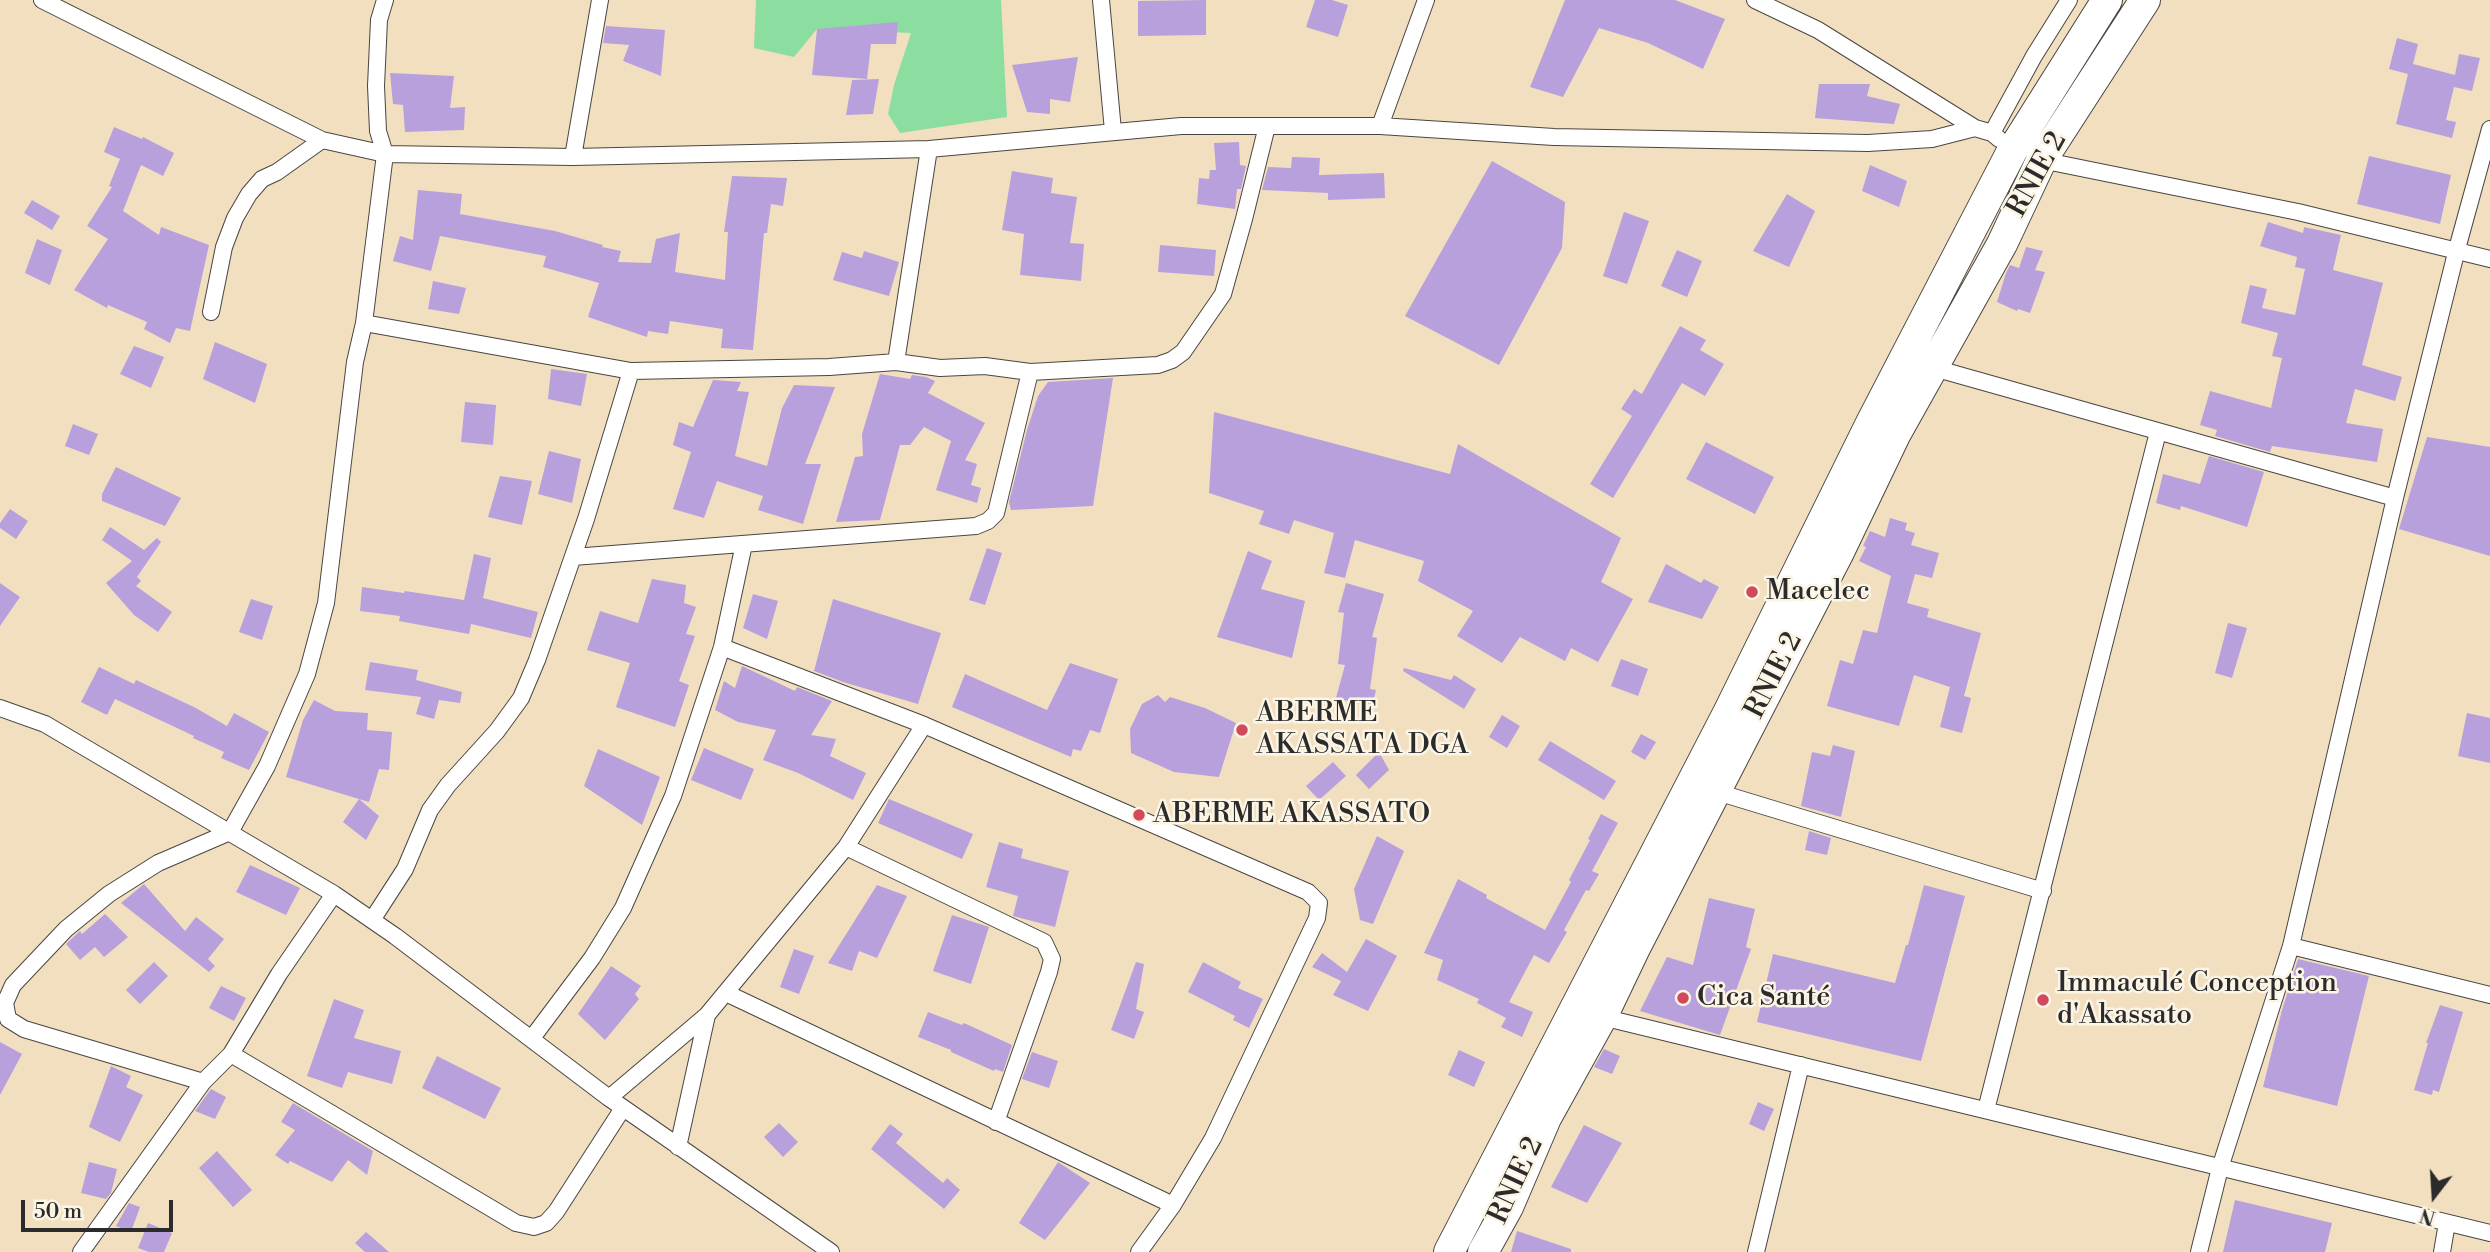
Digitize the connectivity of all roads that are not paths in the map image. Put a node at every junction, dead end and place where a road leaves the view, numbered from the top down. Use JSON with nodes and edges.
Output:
{"nodes":[{"id":1,"x":42,"y":0,"type":"edge"},
{"id":2,"x":385,"y":0,"type":"edge"},
{"id":3,"x":600,"y":0,"type":"edge"},
{"id":4,"x":1101,"y":0,"type":"edge"},
{"id":5,"x":1426,"y":0,"type":"edge"},
{"id":6,"x":1755,"y":0,"type":"edge"},
{"id":7,"x":2069,"y":0,"type":"edge"},
{"id":8,"x":2107,"y":0,"type":"edge"},
{"id":9,"x":2144,"y":0,"type":"edge"},
{"id":10,"x":1267,"y":126,"type":"junction"},
{"id":11,"x":1380,"y":126,"type":"junction"},
{"id":12,"x":1975,"y":128,"type":"junction"},
{"id":13,"x":2490,"y":129,"type":"edge"},
{"id":14,"x":1113,"y":131,"type":"junction"},
{"id":15,"x":322,"y":140,"type":"junction"},
{"id":16,"x":2002,"y":142,"type":"junction"},
{"id":17,"x":929,"y":149,"type":"junction"},
{"id":18,"x":385,"y":154,"type":"junction"},
{"id":19,"x":573,"y":157,"type":"junction"},
{"id":20,"x":2040,"y":161,"type":"junction"},
{"id":21,"x":2457,"y":249,"type":"junction"},
{"id":22,"x":2490,"y":259,"type":"edge"},
{"id":23,"x":211,"y":312,"type":"dead end"},
{"id":24,"x":364,"y":323,"type":"junction"},
{"id":25,"x":896,"y":362,"type":"junction"},
{"id":26,"x":1934,"y":368,"type":"junction"},
{"id":27,"x":631,"y":371,"type":"junction"},
{"id":28,"x":1030,"y":372,"type":"junction"},
{"id":29,"x":2158,"y":432,"type":"junction"},
{"id":30,"x":2395,"y":498,"type":"junction"},
{"id":31,"x":744,"y":544,"type":"junction"},
{"id":32,"x":573,"y":557,"type":"junction"},
{"id":33,"x":722,"y":647,"type":"junction"},
{"id":34,"x":0,"y":708,"type":"edge"},
{"id":35,"x":924,"y":725,"type":"junction"},
{"id":36,"x":1717,"y":792,"type":"junction"},
{"id":37,"x":230,"y":832,"type":"junction"},
{"id":38,"x":846,"y":847,"type":"junction"},
{"id":39,"x":2043,"y":891,"type":"junction"},
{"id":40,"x":334,"y":894,"type":"junction"},
{"id":41,"x":372,"y":920,"type":"junction"},
{"id":42,"x":2291,"y":946,"type":"junction"},
{"id":43,"x":726,"y":993,"type":"junction"},
{"id":44,"x":2490,"y":995,"type":"edge"},
{"id":45,"x":707,"y":1016,"type":"junction"},
{"id":46,"x":1602,"y":1017,"type":"junction"},
{"id":47,"x":532,"y":1038,"type":"junction"},
{"id":48,"x":231,"y":1054,"type":"junction"},
{"id":49,"x":1801,"y":1065,"type":"junction"},
{"id":50,"x":203,"y":1082,"type":"junction"},
{"id":51,"x":609,"y":1098,"type":"junction"},
{"id":52,"x":623,"y":1108,"type":"junction"},
{"id":53,"x":1986,"y":1110,"type":"junction"},
{"id":54,"x":996,"y":1122,"type":"junction"},
{"id":55,"x":678,"y":1147,"type":"junction"},
{"id":56,"x":2220,"y":1168,"type":"junction"},
{"id":57,"x":1173,"y":1205,"type":"junction"},
{"id":58,"x":2447,"y":1223,"type":"junction"},
{"id":59,"x":2490,"y":1233,"type":"edge"},
{"id":60,"x":81,"y":1252,"type":"edge"},
{"id":61,"x":831,"y":1252,"type":"edge"},
{"id":62,"x":1139,"y":1252,"type":"edge"},
{"id":63,"x":1449,"y":1252,"type":"edge"},
{"id":64,"x":1483,"y":1252,"type":"edge"},
{"id":65,"x":1756,"y":1252,"type":"edge"},
{"id":66,"x":2199,"y":1252,"type":"edge"},
{"id":67,"x":2442,"y":1252,"type":"edge"}],
"edges":[{"from":1,"to":15,"type":"street"},
{"from":2,"to":18,"type":"street"},
{"from":3,"to":19,"type":"street"},
{"from":4,"to":14,"type":"street"},
{"from":5,"to":11,"type":"street"},
{"from":6,"to":12,"type":"street"},
{"from":7,"to":16,"type":"street"},
{"from":8,"to":16,"type":"highway","name":"RNIE 2","number":"RNIE 2"},
{"from":9,"to":20,"type":"highway","name":"RNIE 2","number":"RNIE 2"},
{"from":10,"to":11,"type":"street"},
{"from":10,"to":14,"type":"street"},
{"from":10,"to":28,"type":"street"},
{"from":11,"to":12,"type":"street"},
{"from":12,"to":16,"type":"street"},
{"from":13,"to":21,"type":"street"},
{"from":14,"to":17,"type":"street"},
{"from":15,"to":18,"type":"street"},
{"from":15,"to":23,"type":"street"},
{"from":16,"to":20,"type":"street"},
{"from":16,"to":63,"type":"highway","name":"RNIE 2","number":"RNIE 2"},
{"from":17,"to":19,"type":"street"},
{"from":17,"to":25,"type":"street"},
{"from":18,"to":19,"type":"street"},
{"from":18,"to":24,"type":"street"},
{"from":20,"to":21,"type":"street"},
{"from":20,"to":26,"type":"highway","name":"RNIE 2","number":"RNIE 2"},
{"from":21,"to":22,"type":"street"},
{"from":21,"to":30,"type":"street"},
{"from":24,"to":27,"type":"street"},
{"from":24,"to":37,"type":"street"},
{"from":25,"to":27,"type":"street"},
{"from":25,"to":28,"type":"street"},
{"from":26,"to":29,"type":"street"},
{"from":26,"to":36,"type":"highway","name":"RNIE 2","number":"RNIE 2"},
{"from":27,"to":32,"type":"street"},
{"from":28,"to":31,"type":"street"},
{"from":29,"to":30,"type":"street"},
{"from":29,"to":39,"type":"street"},
{"from":30,"to":42,"type":"street"},
{"from":31,"to":32,"type":"street"},
{"from":31,"to":33,"type":"street"},
{"from":32,"to":41,"type":"street"},
{"from":33,"to":35,"type":"street"},
{"from":33,"to":47,"type":"street"},
{"from":34,"to":37,"type":"street"},
{"from":35,"to":38,"type":"street"},
{"from":35,"to":57,"type":"street"},
{"from":36,"to":39,"type":"street"},
{"from":36,"to":46,"type":"highway","name":"RNIE 2","number":"RNIE 2"},
{"from":37,"to":40,"type":"street"},
{"from":37,"to":50,"type":"street"},
{"from":38,"to":43,"type":"street"},
{"from":38,"to":54,"type":"street"},
{"from":39,"to":53,"type":"street"},
{"from":40,"to":41,"type":"street"},
{"from":40,"to":48,"type":"street"},
{"from":41,"to":47,"type":"street"},
{"from":42,"to":44,"type":"street"},
{"from":42,"to":56,"type":"street"},
{"from":43,"to":45,"type":"street"},
{"from":43,"to":54,"type":"street"},
{"from":45,"to":51,"type":"street"},
{"from":45,"to":55,"type":"street"},
{"from":46,"to":49,"type":"street"},
{"from":46,"to":64,"type":"highway","name":"RNIE 2","number":"RNIE 2"},
{"from":47,"to":51,"type":"street"},
{"from":48,"to":50,"type":"street"},
{"from":48,"to":52,"type":"street"},
{"from":49,"to":53,"type":"street"},
{"from":49,"to":65,"type":"street"},
{"from":50,"to":60,"type":"street"},
{"from":51,"to":52,"type":"street"},
{"from":52,"to":55,"type":"street"},
{"from":53,"to":56,"type":"street"},
{"from":54,"to":57,"type":"street"},
{"from":55,"to":61,"type":"street"},
{"from":56,"to":58,"type":"street"},
{"from":56,"to":66,"type":"street"},
{"from":57,"to":62,"type":"street"},
{"from":58,"to":59,"type":"street"},
{"from":58,"to":67,"type":"street"}]}
